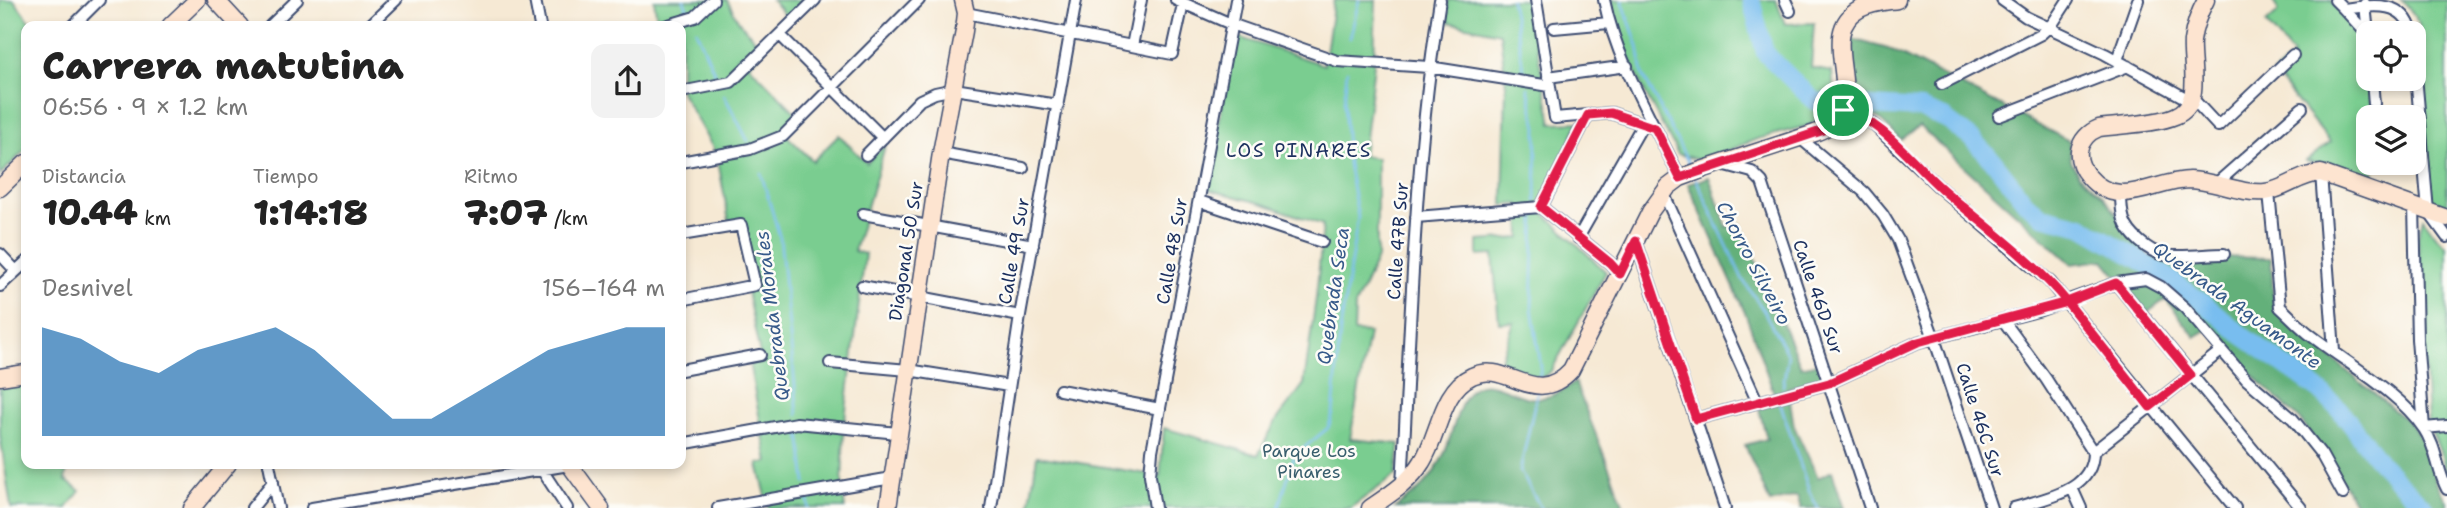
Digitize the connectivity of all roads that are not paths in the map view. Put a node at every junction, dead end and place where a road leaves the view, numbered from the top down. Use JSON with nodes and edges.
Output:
{"nodes":[{"id":1,"x":99,"y":0,"type":"edge"},
{"id":2,"x":197,"y":0,"type":"edge"},
{"id":3,"x":216,"y":0,"type":"edge"},
{"id":4,"x":297,"y":0,"type":"edge"},
{"id":5,"x":396,"y":0,"type":"edge"},
{"id":6,"x":535,"y":0,"type":"edge"},
{"id":7,"x":713,"y":0,"type":"edge"},
{"id":8,"x":816,"y":0,"type":"edge"},
{"id":9,"x":919,"y":0,"type":"edge"},
{"id":10,"x":1076,"y":0,"type":"edge"},
{"id":11,"x":1141,"y":0,"type":"edge"},
{"id":12,"x":1236,"y":0,"type":"edge"},
{"id":13,"x":1440,"y":0,"type":"edge"},
{"id":14,"x":1536,"y":0,"type":"edge"},
{"id":15,"x":1604,"y":0,"type":"edge"},
{"id":16,"x":1897,"y":0,"type":"edge"},
{"id":17,"x":2002,"y":0,"type":"edge"},
{"id":18,"x":2068,"y":0,"type":"edge"},
{"id":19,"x":2138,"y":0,"type":"edge"},
{"id":20,"x":2206,"y":0,"type":"edge"},
{"id":21,"x":2335,"y":0,"type":"edge"},
{"id":22,"x":1179,"y":2,"type":"edge"},
{"id":23,"x":2365,"y":4,"type":"junction"},
{"id":24,"x":964,"y":7,"type":"edge"},
{"id":25,"x":2344,"y":9,"type":"junction"},
{"id":26,"x":78,"y":21,"type":"edge"},
{"id":27,"x":175,"y":21,"type":"edge"},
{"id":28,"x":235,"y":21,"type":"edge"},
{"id":29,"x":275,"y":21,"type":"edge"},
{"id":30,"x":374,"y":21,"type":"edge"},
{"id":31,"x":539,"y":21,"type":"edge"},
{"id":32,"x":685,"y":21,"type":"edge"},
{"id":33,"x":2367,"y":21,"type":"edge"},
{"id":34,"x":2410,"y":21,"type":"edge"},
{"id":35,"x":2356,"y":22,"type":"edge"},
{"id":36,"x":1609,"y":23,"type":"junction"},
{"id":37,"x":1231,"y":24,"type":"junction"},
{"id":38,"x":1554,"y":28,"type":"dead end"},
{"id":39,"x":2049,"y":28,"type":"junction"},
{"id":40,"x":1070,"y":34,"type":"junction"},
{"id":41,"x":780,"y":35,"type":"junction"},
{"id":42,"x":1132,"y":46,"type":"junction"},
{"id":43,"x":2293,"y":55,"type":"dead end"},
{"id":44,"x":2117,"y":60,"type":"junction"},
{"id":45,"x":1429,"y":66,"type":"junction"},
{"id":46,"x":1627,"y":66,"type":"junction"},
{"id":47,"x":2128,"y":66,"type":"junction"},
{"id":48,"x":1549,"y":82,"type":"junction"},
{"id":49,"x":1942,"y":84,"type":"dead end"},
{"id":50,"x":833,"y":87,"type":"junction"},
{"id":51,"x":954,"y":89,"type":"junction"},
{"id":52,"x":686,"y":91,"type":"edge"},
{"id":53,"x":2373,"y":91,"type":"edge"},
{"id":54,"x":2415,"y":91,"type":"edge"},
{"id":55,"x":2192,"y":99,"type":"junction"},
{"id":56,"x":2374,"y":104,"type":"dead end"},
{"id":57,"x":1058,"y":105,"type":"junction"},
{"id":58,"x":2302,"y":108,"type":"dead end"},
{"id":59,"x":1843,"y":110,"type":"junction"},
{"id":60,"x":1588,"y":115,"type":"junction"},
{"id":61,"x":1999,"y":116,"type":"dead end"},
{"id":62,"x":1643,"y":124,"type":"junction"},
{"id":63,"x":1655,"y":128,"type":"junction"},
{"id":64,"x":883,"y":138,"type":"junction"},
{"id":65,"x":1800,"y":138,"type":"junction"},
{"id":66,"x":940,"y":153,"type":"junction"},
{"id":67,"x":866,"y":155,"type":"dead end"},
{"id":68,"x":686,"y":161,"type":"edge"},
{"id":69,"x":1712,"y":166,"type":"junction"},
{"id":70,"x":21,"y":168,"type":"edge"},
{"id":71,"x":1023,"y":168,"type":"dead end"},
{"id":72,"x":2321,"y":173,"type":"junction"},
{"id":73,"x":1683,"y":176,"type":"junction"},
{"id":74,"x":2217,"y":183,"type":"junction"},
{"id":75,"x":0,"y":188,"type":"edge"},
{"id":76,"x":1663,"y":192,"type":"junction"},
{"id":77,"x":2269,"y":192,"type":"junction"},
{"id":78,"x":2121,"y":193,"type":"junction"},
{"id":79,"x":1199,"y":201,"type":"junction"},
{"id":80,"x":1541,"y":207,"type":"junction"},
{"id":81,"x":2421,"y":208,"type":"junction"},
{"id":82,"x":863,"y":214,"type":"dead end"},
{"id":83,"x":1416,"y":218,"type":"junction"},
{"id":84,"x":2447,"y":218,"type":"edge"},
{"id":85,"x":929,"y":227,"type":"junction"},
{"id":86,"x":686,"y":234,"type":"edge"},
{"id":87,"x":2447,"y":237,"type":"edge"},
{"id":88,"x":1578,"y":238,"type":"junction"},
{"id":89,"x":1636,"y":241,"type":"junction"},
{"id":90,"x":1322,"y":242,"type":"dead end"},
{"id":91,"x":1033,"y":245,"type":"junction"},
{"id":92,"x":0,"y":254,"type":"edge"},
{"id":93,"x":2224,"y":254,"type":"dead end"},
{"id":94,"x":21,"y":266,"type":"edge"},
{"id":95,"x":16,"y":271,"type":"junction"},
{"id":96,"x":1620,"y":274,"type":"junction"},
{"id":97,"x":2116,"y":283,"type":"junction"},
{"id":98,"x":0,"y":286,"type":"edge"},
{"id":99,"x":862,"y":286,"type":"dead end"},
{"id":100,"x":919,"y":297,"type":"junction"},
{"id":101,"x":686,"y":299,"type":"edge"},
{"id":102,"x":2067,"y":302,"type":"junction"},
{"id":103,"x":1020,"y":316,"type":"junction"},
{"id":104,"x":2003,"y":320,"type":"junction"},
{"id":105,"x":1934,"y":338,"type":"junction"},
{"id":106,"x":2221,"y":351,"type":"junction"},
{"id":107,"x":2334,"y":351,"type":"junction"},
{"id":108,"x":760,"y":355,"type":"dead end"},
{"id":109,"x":830,"y":363,"type":"dead end"},
{"id":110,"x":686,"y":369,"type":"edge"},
{"id":111,"x":908,"y":370,"type":"junction"},
{"id":112,"x":21,"y":374,"type":"edge"},
{"id":113,"x":2191,"y":375,"type":"junction"},
{"id":114,"x":0,"y":377,"type":"edge"},
{"id":115,"x":1829,"y":383,"type":"junction"},
{"id":116,"x":1009,"y":386,"type":"junction"},
{"id":117,"x":1060,"y":390,"type":"dead end"},
{"id":118,"x":1757,"y":401,"type":"junction"},
{"id":119,"x":2150,"y":407,"type":"junction"},
{"id":120,"x":1160,"y":409,"type":"junction"},
{"id":121,"x":1696,"y":419,"type":"junction"},
{"id":122,"x":2447,"y":426,"type":"edge"},
{"id":123,"x":2424,"y":428,"type":"junction"},
{"id":124,"x":898,"y":433,"type":"junction"},
{"id":125,"x":686,"y":443,"type":"edge"},
{"id":126,"x":2093,"y":452,"type":"junction"},
{"id":127,"x":224,"y":469,"type":"edge"},
{"id":128,"x":270,"y":469,"type":"edge"},
{"id":129,"x":513,"y":469,"type":"edge"},
{"id":130,"x":530,"y":469,"type":"edge"},
{"id":131,"x":547,"y":469,"type":"edge"},
{"id":132,"x":575,"y":469,"type":"edge"},
{"id":133,"x":542,"y":470,"type":"junction"},
{"id":134,"x":892,"y":478,"type":"junction"},
{"id":135,"x":273,"y":482,"type":"junction"},
{"id":136,"x":1402,"y":485,"type":"junction"},
{"id":137,"x":2073,"y":488,"type":"junction"},
{"id":138,"x":2447,"y":489,"type":"edge"},
{"id":139,"x":2343,"y":494,"type":"dead end"},
{"id":140,"x":192,"y":508,"type":"edge"},
{"id":141,"x":252,"y":508,"type":"edge"},
{"id":142,"x":278,"y":508,"type":"edge"},
{"id":143,"x":312,"y":508,"type":"edge"},
{"id":144,"x":567,"y":508,"type":"edge"},
{"id":145,"x":601,"y":508,"type":"edge"},
{"id":146,"x":718,"y":508,"type":"edge"},
{"id":147,"x":888,"y":508,"type":"edge"},
{"id":148,"x":990,"y":508,"type":"edge"},
{"id":149,"x":1155,"y":508,"type":"edge"},
{"id":150,"x":1370,"y":508,"type":"edge"},
{"id":151,"x":1725,"y":508,"type":"edge"},
{"id":152,"x":1870,"y":508,"type":"edge"},
{"id":153,"x":1991,"y":508,"type":"edge"},
{"id":154,"x":2014,"y":508,"type":"edge"},
{"id":155,"x":2081,"y":508,"type":"edge"},
{"id":156,"x":2235,"y":508,"type":"edge"},
{"id":157,"x":2301,"y":508,"type":"edge"}],
"edges":[{"from":1,"to":26,"type":"street"},
{"from":2,"to":27,"type":"street"},
{"from":3,"to":28,"type":"street"},
{"from":4,"to":29,"type":"street"},
{"from":5,"to":30,"type":"street"},
{"from":6,"to":31,"type":"street"},
{"from":7,"to":32,"type":"street"},
{"from":8,"to":41,"type":"street"},
{"from":9,"to":50,"type":"street"},
{"from":10,"to":40,"type":"street","name":"Calle 49 Sur"},
{"from":11,"to":42,"type":"street"},
{"from":12,"to":37,"type":"street","name":"Calle 48 Sur"},
{"from":13,"to":45,"type":"street","name":"Calle 47B Sur"},
{"from":14,"to":48,"type":"street"},
{"from":15,"to":36,"type":"street"},
{"from":16,"to":59,"type":"street"},
{"from":17,"to":39,"type":"street"},
{"from":18,"to":39,"type":"street"},
{"from":19,"to":44,"type":"street"},
{"from":20,"to":55,"type":"street"},
{"from":21,"to":25,"type":"street"},
{"from":22,"to":37,"type":"street"},
{"from":22,"to":42,"type":"street"},
{"from":23,"to":25,"type":"street"},
{"from":23,"to":33,"type":"street"},
{"from":23,"to":34,"type":"street"},
{"from":24,"to":40,"type":"street"},
{"from":24,"to":51,"type":"street","name":"Diagonal 50 Sur"},
{"from":25,"to":35,"type":"street"},
{"from":36,"to":38,"type":"street"},
{"from":36,"to":46,"type":"street"},
{"from":37,"to":45,"type":"street"},
{"from":37,"to":79,"type":"street","name":"Calle 48 Sur"},
{"from":39,"to":44,"type":"street"},
{"from":39,"to":49,"type":"street"},
{"from":40,"to":42,"type":"street"},
{"from":40,"to":57,"type":"street","name":"Calle 49 Sur"},
{"from":41,"to":50,"type":"street"},
{"from":41,"to":52,"type":"street"},
{"from":43,"to":55,"type":"street"},
{"from":44,"to":47,"type":"street"},
{"from":45,"to":48,"type":"street"},
{"from":45,"to":83,"type":"street","name":"Calle 47B Sur"},
{"from":46,"to":48,"type":"street"},
{"from":46,"to":63,"type":"street"},
{"from":47,"to":55,"type":"street"},
{"from":47,"to":61,"type":"street"},
{"from":48,"to":60,"type":"street"},
{"from":50,"to":64,"type":"street"},
{"from":50,"to":68,"type":"street"},
{"from":51,"to":57,"type":"street"},
{"from":51,"to":64,"type":"street"},
{"from":51,"to":66,"type":"street","name":"Diagonal 50 Sur"},
{"from":53,"to":56,"type":"street"},
{"from":54,"to":81,"type":"street"},
{"from":55,"to":78,"type":"street"},
{"from":57,"to":91,"type":"street","name":"Calle 49 Sur"},
{"from":58,"to":74,"type":"street"},
{"from":59,"to":65,"type":"street"},
{"from":59,"to":102,"type":"street"},
{"from":60,"to":62,"type":"street"},
{"from":60,"to":80,"type":"street"},
{"from":62,"to":63,"type":"street"},
{"from":62,"to":88,"type":"street"},
{"from":63,"to":73,"type":"street"},
{"from":64,"to":67,"type":"street"},
{"from":65,"to":69,"type":"street"},
{"from":65,"to":105,"type":"street","name":"Calle 46C Sur"},
{"from":66,"to":71,"type":"street"},
{"from":66,"to":85,"type":"street","name":"Diagonal 50 Sur"},
{"from":69,"to":73,"type":"street"},
{"from":69,"to":115,"type":"street","name":"Calle 46D Sur"},
{"from":70,"to":75,"type":"street"},
{"from":72,"to":77,"type":"street"},
{"from":72,"to":81,"type":"street"},
{"from":72,"to":107,"type":"street"},
{"from":73,"to":76,"type":"street"},
{"from":74,"to":77,"type":"street"},
{"from":74,"to":78,"type":"street"},
{"from":76,"to":89,"type":"street"},
{"from":76,"to":118,"type":"street"},
{"from":77,"to":107,"type":"street"},
{"from":78,"to":93,"type":"street"},
{"from":79,"to":90,"type":"street"},
{"from":79,"to":120,"type":"street","name":"Calle 48 Sur"},
{"from":80,"to":83,"type":"street"},
{"from":80,"to":88,"type":"street"},
{"from":81,"to":84,"type":"street"},
{"from":81,"to":87,"type":"street"},
{"from":81,"to":123,"type":"street"},
{"from":82,"to":85,"type":"street"},
{"from":83,"to":136,"type":"street","name":"Calle 47B Sur"},
{"from":85,"to":91,"type":"street"},
{"from":85,"to":100,"type":"street","name":"Diagonal 50 Sur"},
{"from":86,"to":101,"type":"street"},
{"from":88,"to":96,"type":"street"},
{"from":89,"to":96,"type":"street"},
{"from":89,"to":121,"type":"street"},
{"from":91,"to":103,"type":"street","name":"Calle 49 Sur"},
{"from":92,"to":95,"type":"street"},
{"from":94,"to":95,"type":"street"},
{"from":95,"to":98,"type":"street"},
{"from":96,"to":136,"type":"street"},
{"from":97,"to":102,"type":"street"},
{"from":97,"to":106,"type":"street"},
{"from":97,"to":113,"type":"street"},
{"from":99,"to":100,"type":"street"},
{"from":100,"to":103,"type":"street"},
{"from":100,"to":111,"type":"street","name":"Diagonal 50 Sur"},
{"from":102,"to":104,"type":"street"},
{"from":102,"to":119,"type":"street"},
{"from":103,"to":116,"type":"street","name":"Calle 49 Sur"},
{"from":104,"to":105,"type":"street"},
{"from":104,"to":126,"type":"street"},
{"from":105,"to":115,"type":"street"},
{"from":105,"to":153,"type":"street","name":"Calle 46C Sur"},
{"from":106,"to":113,"type":"street"},
{"from":106,"to":139,"type":"street"},
{"from":107,"to":123,"type":"street"},
{"from":108,"to":110,"type":"street"},
{"from":109,"to":111,"type":"street"},
{"from":111,"to":116,"type":"street"},
{"from":111,"to":124,"type":"street","name":"Diagonal 50 Sur"},
{"from":112,"to":114,"type":"street"},
{"from":113,"to":119,"type":"street"},
{"from":113,"to":157,"type":"street"},
{"from":115,"to":118,"type":"street"},
{"from":115,"to":152,"type":"street","name":"Calle 46D Sur"},
{"from":116,"to":148,"type":"street","name":"Calle 49 Sur"},
{"from":117,"to":120,"type":"street"},
{"from":118,"to":121,"type":"street"},
{"from":119,"to":126,"type":"street"},
{"from":119,"to":156,"type":"street"},
{"from":120,"to":149,"type":"street","name":"Calle 48 Sur"},
{"from":121,"to":151,"type":"street"},
{"from":122,"to":123,"type":"street"},
{"from":123,"to":138,"type":"street"},
{"from":124,"to":125,"type":"street"},
{"from":124,"to":134,"type":"street","name":"Diagonal 50 Sur"},
{"from":126,"to":137,"type":"street"},
{"from":127,"to":140,"type":"street"},
{"from":128,"to":135,"type":"street"},
{"from":129,"to":143,"type":"street"},
{"from":130,"to":133,"type":"street"},
{"from":131,"to":133,"type":"street"},
{"from":132,"to":145,"type":"street"},
{"from":133,"to":144,"type":"street"},
{"from":134,"to":146,"type":"street"},
{"from":134,"to":147,"type":"street","name":"Diagonal 50 Sur"},
{"from":135,"to":141,"type":"street"},
{"from":135,"to":142,"type":"street"},
{"from":136,"to":150,"type":"street"},
{"from":137,"to":154,"type":"street"},
{"from":137,"to":155,"type":"street"}]}
